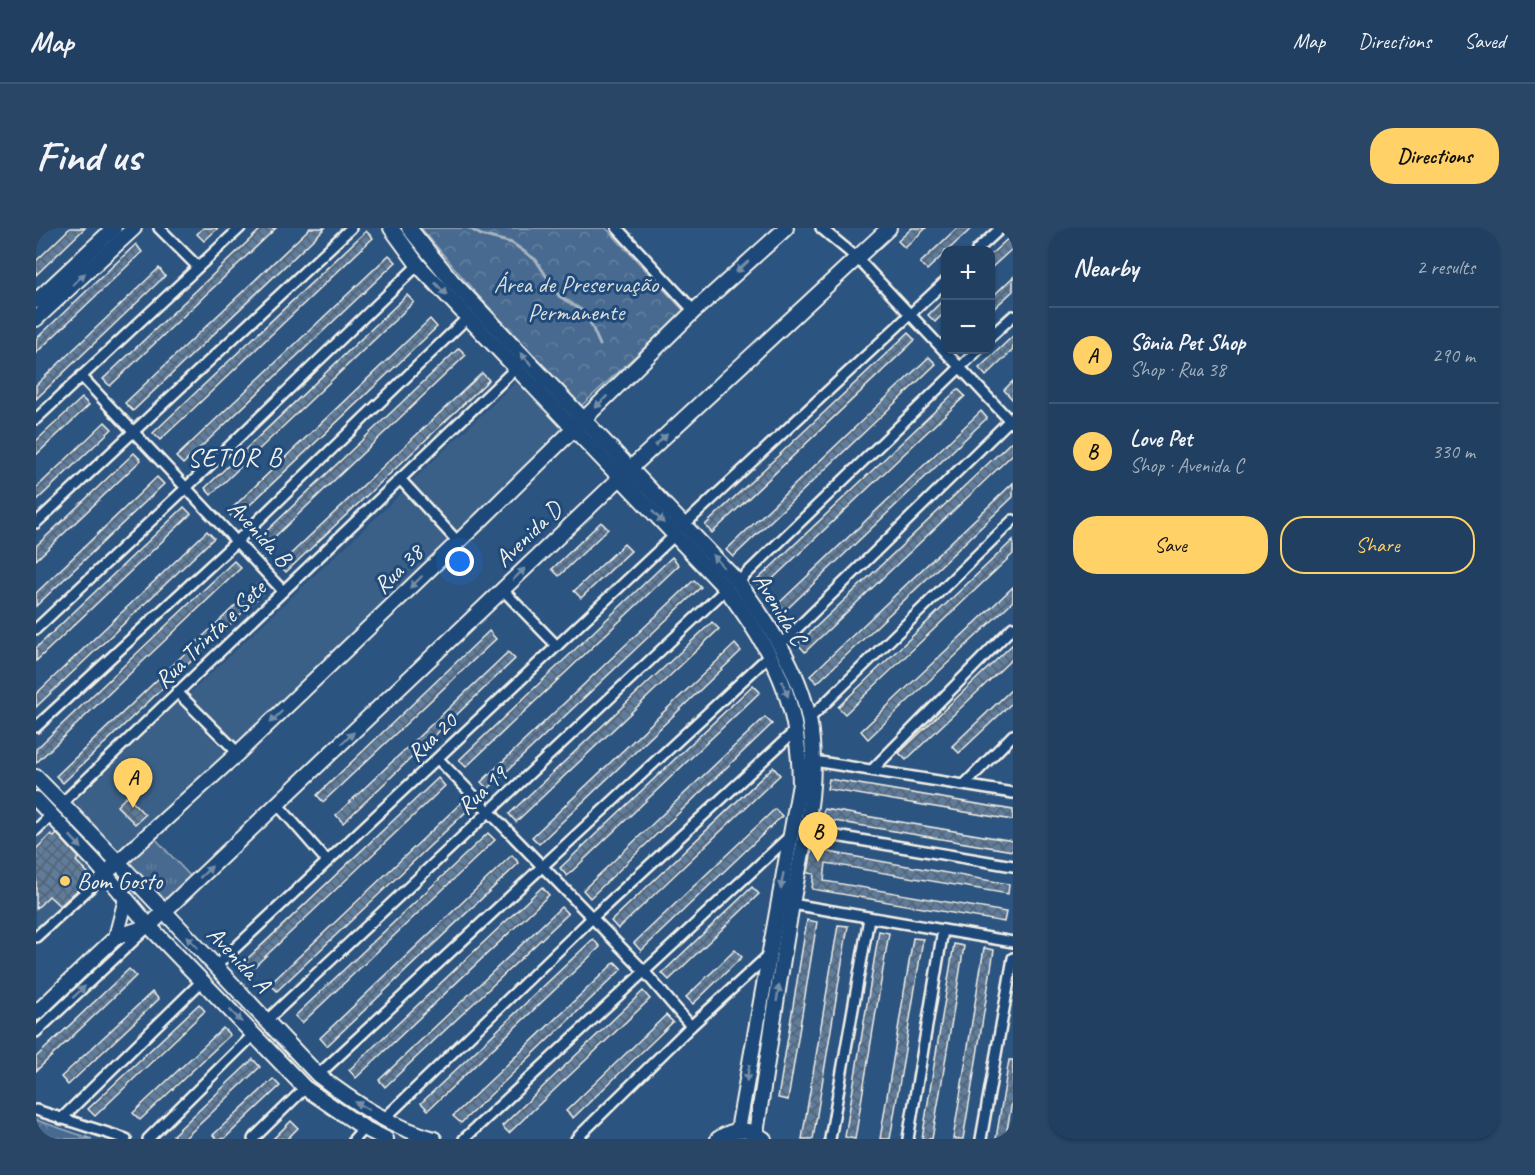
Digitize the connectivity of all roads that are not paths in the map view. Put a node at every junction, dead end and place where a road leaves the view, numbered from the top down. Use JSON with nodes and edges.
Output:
{"nodes":[{"id":1,"x":114,"y":228,"type":"edge"},
{"id":2,"x":134,"y":228,"type":"edge"},
{"id":3,"x":159,"y":228,"type":"edge"},
{"id":4,"x":240,"y":228,"type":"edge"},
{"id":5,"x":351,"y":228,"type":"edge"},
{"id":6,"x":391,"y":228,"type":"edge"},
{"id":7,"x":409,"y":228,"type":"edge"},
{"id":8,"x":631,"y":228,"type":"edge"},
{"id":9,"x":786,"y":228,"type":"edge"},
{"id":10,"x":821,"y":228,"type":"edge"},
{"id":11,"x":889,"y":228,"type":"edge"},
{"id":12,"x":1001,"y":228,"type":"edge"},
{"id":13,"x":618,"y":230,"type":"edge"},
{"id":14,"x":981,"y":246,"type":"edge"},
{"id":15,"x":857,"y":258,"type":"junction"},
{"id":16,"x":418,"y":265,"type":"junction"},
{"id":17,"x":197,"y":266,"type":"junction"},
{"id":18,"x":941,"y":285,"type":"edge"},
{"id":19,"x":36,"y":301,"type":"edge"},
{"id":20,"x":694,"y":311,"type":"junction"},
{"id":21,"x":910,"y":315,"type":"junction"},
{"id":22,"x":1013,"y":316,"type":"edge"},
{"id":23,"x":467,"y":318,"type":"junction"},
{"id":24,"x":36,"y":319,"type":"edge"},
{"id":25,"x":995,"y":332,"type":"edge"},
{"id":26,"x":974,"y":354,"type":"edge"},
{"id":27,"x":958,"y":368,"type":"junction"},
{"id":28,"x":515,"y":369,"type":"junction"},
{"id":29,"x":81,"y":376,"type":"junction"},
{"id":30,"x":36,"y":419,"type":"edge"},
{"id":31,"x":583,"y":420,"type":"junction"},
{"id":32,"x":1012,"y":420,"type":"edge"},
{"id":33,"x":573,"y":430,"type":"junction"},
{"id":34,"x":134,"y":431,"type":"junction"},
{"id":35,"x":625,"y":473,"type":"junction"},
{"id":36,"x":400,"y":479,"type":"junction"},
{"id":37,"x":187,"y":488,"type":"junction"},
{"id":38,"x":1013,"y":520,"type":"edge"},
{"id":39,"x":36,"y":523,"type":"edge"},
{"id":40,"x":680,"y":530,"type":"junction"},
{"id":41,"x":237,"y":542,"type":"junction"},
{"id":42,"x":458,"y":542,"type":"junction"},
{"id":43,"x":738,"y":582,"type":"junction"},
{"id":44,"x":502,"y":589,"type":"junction"},
{"id":45,"x":726,"y":589,"type":"junction"},
{"id":46,"x":283,"y":591,"type":"junction"},
{"id":47,"x":1013,"y":627,"type":"edge"},
{"id":48,"x":36,"y":629,"type":"edge"},
{"id":49,"x":557,"y":646,"type":"junction"},
{"id":50,"x":775,"y":650,"type":"junction"},
{"id":51,"x":177,"y":692,"type":"junction"},
{"id":52,"x":809,"y":719,"type":"junction"},
{"id":53,"x":36,"y":727,"type":"edge"},
{"id":54,"x":795,"y":731,"type":"junction"},
{"id":55,"x":1013,"y":735,"type":"edge"},
{"id":56,"x":238,"y":753,"type":"junction"},
{"id":57,"x":438,"y":759,"type":"junction"},
{"id":58,"x":814,"y":761,"type":"junction"},
{"id":59,"x":873,"y":770,"type":"junction"},
{"id":60,"x":36,"y":777,"type":"edge"},
{"id":61,"x":965,"y":784,"type":"junction"},
{"id":62,"x":1013,"y":792,"type":"edge"},
{"id":63,"x":36,"y":799,"type":"edge"},
{"id":64,"x":62,"y":803,"type":"junction"},
{"id":65,"x":278,"y":805,"type":"junction"},
{"id":66,"x":487,"y":811,"type":"junction"},
{"id":67,"x":51,"y":815,"type":"junction"},
{"id":68,"x":36,"y":830,"type":"edge"},
{"id":69,"x":807,"y":831,"type":"junction"},
{"id":70,"x":791,"y":835,"type":"junction"},
{"id":71,"x":119,"y":861,"type":"junction"},
{"id":72,"x":327,"y":861,"type":"junction"},
{"id":73,"x":541,"y":865,"type":"junction"},
{"id":74,"x":1013,"y":866,"type":"edge"},
{"id":75,"x":105,"y":874,"type":"junction"},
{"id":76,"x":130,"y":875,"type":"junction"},
{"id":77,"x":117,"y":887,"type":"junction"},
{"id":78,"x":126,"y":899,"type":"junction"},
{"id":79,"x":792,"y":904,"type":"junction"},
{"id":80,"x":164,"y":912,"type":"junction"},
{"id":81,"x":870,"y":918,"type":"junction"},
{"id":82,"x":591,"y":919,"type":"junction"},
{"id":83,"x":149,"y":926,"type":"junction"},
{"id":84,"x":943,"y":930,"type":"junction"},
{"id":85,"x":36,"y":937,"type":"edge"},
{"id":86,"x":116,"y":937,"type":"junction"},
{"id":87,"x":1013,"y":942,"type":"edge"},
{"id":88,"x":768,"y":955,"type":"junction"},
{"id":89,"x":1013,"y":958,"type":"edge"},
{"id":90,"x":215,"y":967,"type":"junction"},
{"id":91,"x":643,"y":970,"type":"junction"},
{"id":92,"x":202,"y":981,"type":"junction"},
{"id":93,"x":36,"y":1012,"type":"edge"},
{"id":94,"x":266,"y":1021,"type":"junction"},
{"id":95,"x":691,"y":1026,"type":"junction"},
{"id":96,"x":36,"y":1032,"type":"edge"},
{"id":97,"x":254,"y":1034,"type":"junction"},
{"id":98,"x":318,"y":1075,"type":"junction"},
{"id":99,"x":305,"y":1089,"type":"junction"},
{"id":100,"x":36,"y":1110,"type":"edge"},
{"id":101,"x":61,"y":1119,"type":"junction"},
{"id":102,"x":384,"y":1119,"type":"junction"},
{"id":103,"x":364,"y":1128,"type":"junction"},
{"id":104,"x":738,"y":1130,"type":"junction"},
{"id":105,"x":760,"y":1136,"type":"edge"},
{"id":106,"x":126,"y":1139,"type":"edge"},
{"id":107,"x":148,"y":1139,"type":"edge"},
{"id":108,"x":254,"y":1139,"type":"edge"},
{"id":109,"x":354,"y":1139,"type":"edge"},
{"id":110,"x":386,"y":1139,"type":"edge"},
{"id":111,"x":434,"y":1139,"type":"edge"},
{"id":112,"x":464,"y":1139,"type":"edge"},
{"id":113,"x":576,"y":1139,"type":"edge"},
{"id":114,"x":718,"y":1139,"type":"edge"},
{"id":115,"x":830,"y":1139,"type":"edge"},
{"id":116,"x":908,"y":1139,"type":"edge"},
{"id":117,"x":981,"y":1139,"type":"edge"}],
"edges":[{"from":1,"to":19,"type":"street"},
{"from":24,"to":2,"type":"street","one_way":true},
{"from":3,"to":17,"type":"street"},
{"from":4,"to":17,"type":"street"},
{"from":5,"to":34,"type":"street"},
{"from":6,"to":16,"type":"street","name":"Avenida C"},
{"from":31,"to":7,"type":"street","name":"Avenida C","one_way":true},
{"from":8,"to":13,"type":"street"},
{"from":9,"to":20,"type":"street","name":"Rua 38","one_way":true},
{"from":10,"to":15,"type":"street"},
{"from":11,"to":15,"type":"street","name":"Avenida D"},
{"from":12,"to":14,"type":"street"},
{"from":13,"to":20,"type":"street"},
{"from":15,"to":21,"type":"street"},
{"from":35,"to":15,"type":"street","name":"Avenida D","one_way":true},
{"from":16,"to":23,"type":"street","name":"Avenida C","one_way":true},
{"from":16,"to":37,"type":"street"},
{"from":17,"to":29,"type":"street"},
{"from":18,"to":21,"type":"street","name":"Rua 20"},
{"from":20,"to":31,"type":"street","name":"Rua 38","one_way":true},
{"from":21,"to":27,"type":"street"},
{"from":21,"to":40,"type":"street","name":"Rua 20"},
{"from":22,"to":25,"type":"street"},
{"from":23,"to":28,"type":"street","name":"Avenida C"},
{"from":23,"to":41,"type":"street"},
{"from":26,"to":27,"type":"street"},
{"from":27,"to":32,"type":"street"},
{"from":27,"to":43,"type":"street"},
{"from":28,"to":33,"type":"street","name":"Avenida C"},
{"from":28,"to":36,"type":"street","name":"Rua Trinta e Sete"},
{"from":29,"to":30,"type":"street"},
{"from":29,"to":34,"type":"street","name":"Avenida B"},
{"from":31,"to":33,"type":"street","name":"Rua 38"},
{"from":31,"to":35,"type":"street","name":"Avenida C"},
{"from":32,"to":50,"type":"street"},
{"from":33,"to":35,"type":"street","name":"Avenida C"},
{"from":33,"to":42,"type":"street","name":"Rua 38"},
{"from":34,"to":37,"type":"street","name":"Avenida B"},
{"from":34,"to":39,"type":"street"},
{"from":35,"to":40,"type":"street","name":"Avenida C"},
{"from":44,"to":35,"type":"street","name":"Avenida D","one_way":true},
{"from":36,"to":42,"type":"street"},
{"from":36,"to":46,"type":"street","name":"Rua Trinta e Sete"},
{"from":37,"to":41,"type":"street","name":"Avenida B"},
{"from":37,"to":48,"type":"street"},
{"from":38,"to":52,"type":"street"},
{"from":43,"to":40,"type":"street","name":"Avenida C","one_way":true},
{"from":40,"to":45,"type":"street","name":"Avenida C"},
{"from":40,"to":49,"type":"street","name":"Rua 20"},
{"from":41,"to":46,"type":"street","name":"Avenida B"},
{"from":41,"to":53,"type":"street"},
{"from":42,"to":56,"type":"street","name":"Rua 38","one_way":true},
{"from":43,"to":50,"type":"street","name":"Avenida C"},
{"from":44,"to":49,"type":"street"},
{"from":65,"to":44,"type":"street","name":"Avenida D","one_way":true},
{"from":45,"to":50,"type":"street","name":"Avenida C"},
{"from":45,"to":66,"type":"street","name":"Rua 19"},
{"from":46,"to":51,"type":"street","name":"Rua Trinta e Sete"},
{"from":47,"to":59,"type":"street"},
{"from":49,"to":57,"type":"street","name":"Rua 20"},
{"from":50,"to":52,"type":"street","name":"Avenida C"},
{"from":50,"to":54,"type":"street","name":"Avenida C","one_way":true},
{"from":50,"to":73,"type":"street"},
{"from":51,"to":56,"type":"street"},
{"from":51,"to":64,"type":"street","name":"Rua Trinta e Sete"},
{"from":52,"to":58,"type":"street","name":"Avenida C"},
{"from":54,"to":70,"type":"street","name":"Avenida C"},
{"from":54,"to":82,"type":"street"},
{"from":55,"to":61,"type":"street"},
{"from":56,"to":71,"type":"street","name":"Rua 38"},
{"from":57,"to":66,"type":"street"},
{"from":57,"to":72,"type":"street","name":"Rua 20"},
{"from":58,"to":59,"type":"street"},
{"from":58,"to":69,"type":"street","name":"Avenida C"},
{"from":59,"to":61,"type":"street"},
{"from":60,"to":64,"type":"street","name":"Avenida A"},
{"from":61,"to":62,"type":"street"},
{"from":63,"to":67,"type":"street","name":"Avenida A"},
{"from":64,"to":71,"type":"street","name":"Avenida A"},
{"from":65,"to":72,"type":"street"},
{"from":80,"to":65,"type":"street","name":"Avenida D","one_way":true},
{"from":66,"to":73,"type":"street"},
{"from":66,"to":94,"type":"street","name":"Rua 19"},
{"from":67,"to":68,"type":"street"},
{"from":67,"to":75,"type":"street","name":"Avenida A","one_way":true},
{"from":69,"to":74,"type":"street"},
{"from":69,"to":79,"type":"street","name":"Avenida C"},
{"from":70,"to":88,"type":"street","name":"Avenida C","one_way":true},
{"from":70,"to":91,"type":"street"},
{"from":71,"to":75,"type":"street","name":"Rua 38"},
{"from":71,"to":76,"type":"street","name":"Avenida A"},
{"from":72,"to":90,"type":"street","name":"Rua 20"},
{"from":73,"to":82,"type":"street"},
{"from":73,"to":98,"type":"street"},
{"from":75,"to":77,"type":"street","name":"Avenida A"},
{"from":75,"to":85,"type":"street","name":"Rua 38"},
{"from":76,"to":77,"type":"street"},
{"from":76,"to":80,"type":"street","name":"Avenida A"},
{"from":77,"to":78,"type":"street","name":"Avenida A"},
{"from":78,"to":83,"type":"street","name":"Avenida A"},
{"from":78,"to":86,"type":"street"},
{"from":79,"to":81,"type":"street"},
{"from":105,"to":79,"type":"street","name":"Avenida C","one_way":true},
{"from":80,"to":83,"type":"street","name":"Avenida D"},
{"from":90,"to":80,"type":"street","name":"Avenida A","one_way":true},
{"from":81,"to":84,"type":"street"},
{"from":81,"to":115,"type":"street"},
{"from":82,"to":91,"type":"street"},
{"from":82,"to":102,"type":"street"},
{"from":83,"to":86,"type":"street","name":"Avenida D"},
{"from":83,"to":92,"type":"street","name":"Avenida A"},
{"from":96,"to":83,"type":"street","name":"Avenida D","one_way":true},
{"from":84,"to":87,"type":"street"},
{"from":84,"to":116,"type":"street"},
{"from":86,"to":93,"type":"street","name":"Avenida D"},
{"from":88,"to":95,"type":"street"},
{"from":88,"to":104,"type":"street","name":"Avenida C","one_way":true},
{"from":89,"to":117,"type":"street"},
{"from":90,"to":94,"type":"street","name":"Avenida A"},
{"from":91,"to":95,"type":"street"},
{"from":91,"to":112,"type":"street"},
{"from":92,"to":97,"type":"street","name":"Avenida A","one_way":true},
{"from":92,"to":101,"type":"street"},
{"from":94,"to":98,"type":"street","name":"Avenida A"},
{"from":95,"to":113,"type":"street"},
{"from":97,"to":99,"type":"street","name":"Avenida A"},
{"from":97,"to":107,"type":"street"},
{"from":102,"to":98,"type":"street","name":"Avenida A","one_way":true},
{"from":99,"to":103,"type":"street","name":"Avenida A"},
{"from":99,"to":108,"type":"street"},
{"from":100,"to":101,"type":"street"},
{"from":101,"to":106,"type":"street"},
{"from":102,"to":111,"type":"street","name":"Avenida A"},
{"from":103,"to":109,"type":"street"},
{"from":103,"to":110,"type":"street","name":"Avenida A"},
{"from":104,"to":105,"type":"street","name":"Avenida C"},
{"from":104,"to":114,"type":"street"}]}
